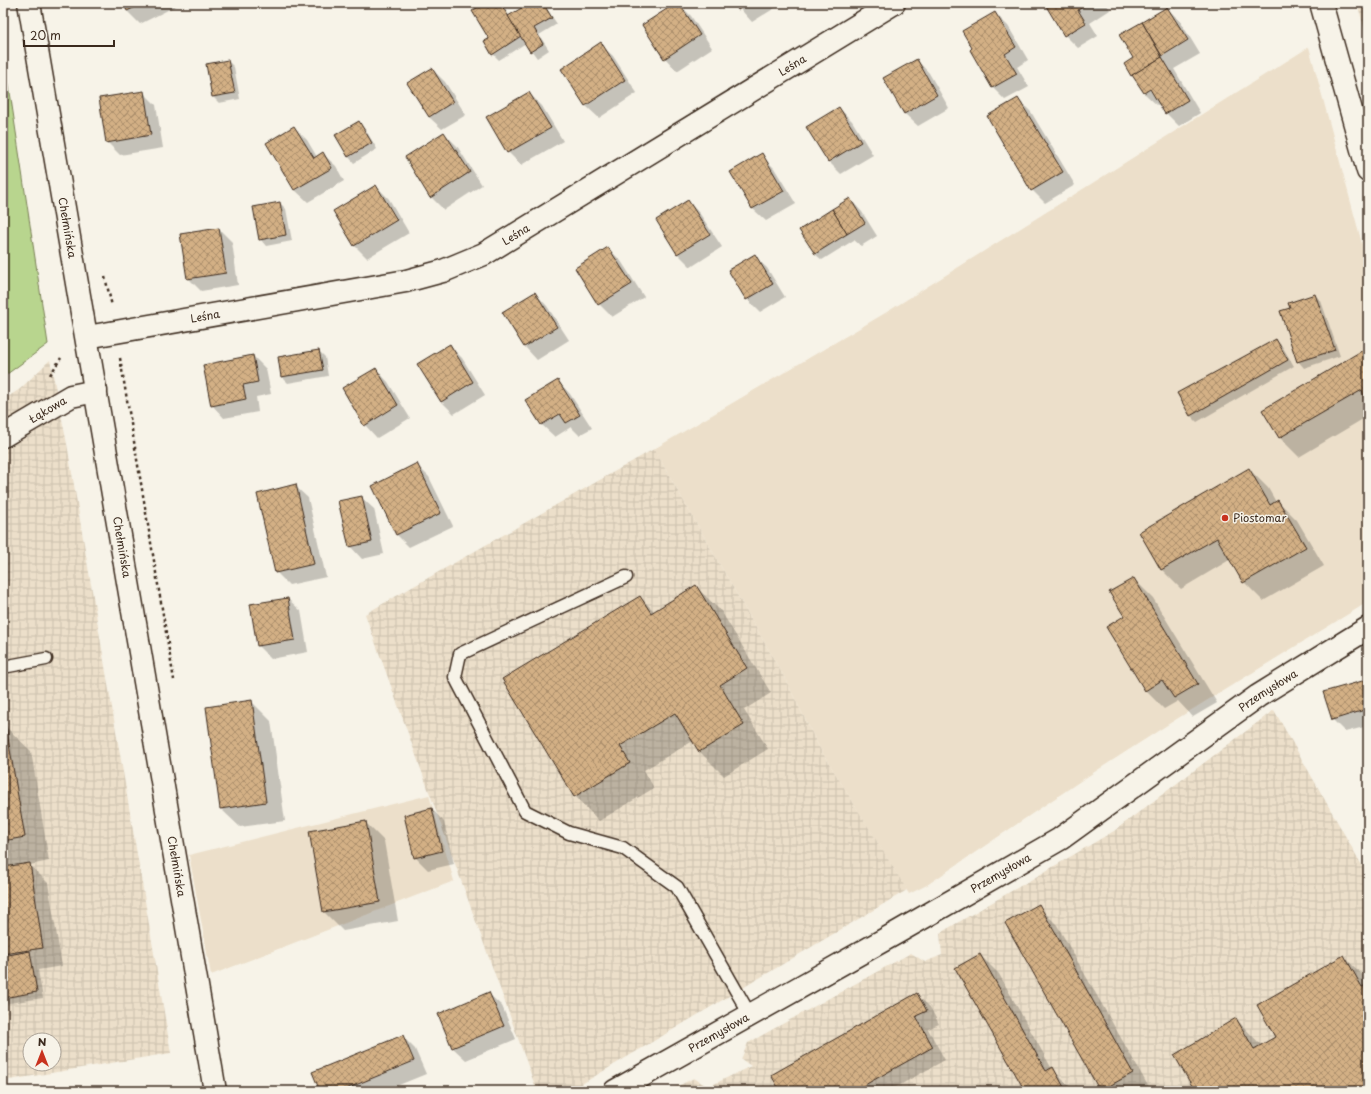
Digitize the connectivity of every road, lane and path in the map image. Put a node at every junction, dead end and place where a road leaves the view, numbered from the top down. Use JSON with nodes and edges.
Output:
{"nodes":[{"id":1,"x":29,"y":3,"type":"edge"},
{"id":2,"x":894,"y":3,"type":"edge"},
{"id":3,"x":1321,"y":3,"type":"edge"},
{"id":4,"x":1368,"y":171,"type":"edge"},
{"id":5,"x":87,"y":337,"type":"junction"},
{"id":6,"x":96,"y":391,"type":"junction"},
{"id":7,"x":3,"y":436,"type":"edge"},
{"id":8,"x":626,"y":577,"type":"dead end"},
{"id":9,"x":1368,"y":628,"type":"edge"},
{"id":10,"x":46,"y":659,"type":"dead end"},
{"id":11,"x":3,"y":667,"type":"edge"},
{"id":12,"x":750,"y":1015,"type":"junction"},
{"id":13,"x":215,"y":1091,"type":"edge"},
{"id":14,"x":616,"y":1091,"type":"edge"}],
"edges":[{"from":1,"to":5,"type":"street","name":"Chełmińska"},
{"from":2,"to":5,"type":"street","name":"Leśna"},
{"from":3,"to":4,"type":"street"},
{"from":5,"to":6,"type":"street","name":"Chełmińska"},
{"from":6,"to":7,"type":"street","name":"Łąkowa"},
{"from":6,"to":13,"type":"street","name":"Chełmińska"},
{"from":8,"to":12,"type":"lane"},
{"from":9,"to":12,"type":"street","name":"Przemysłowa"},
{"from":10,"to":11,"type":"lane"},
{"from":12,"to":14,"type":"street","name":"Przemysłowa"}]}
